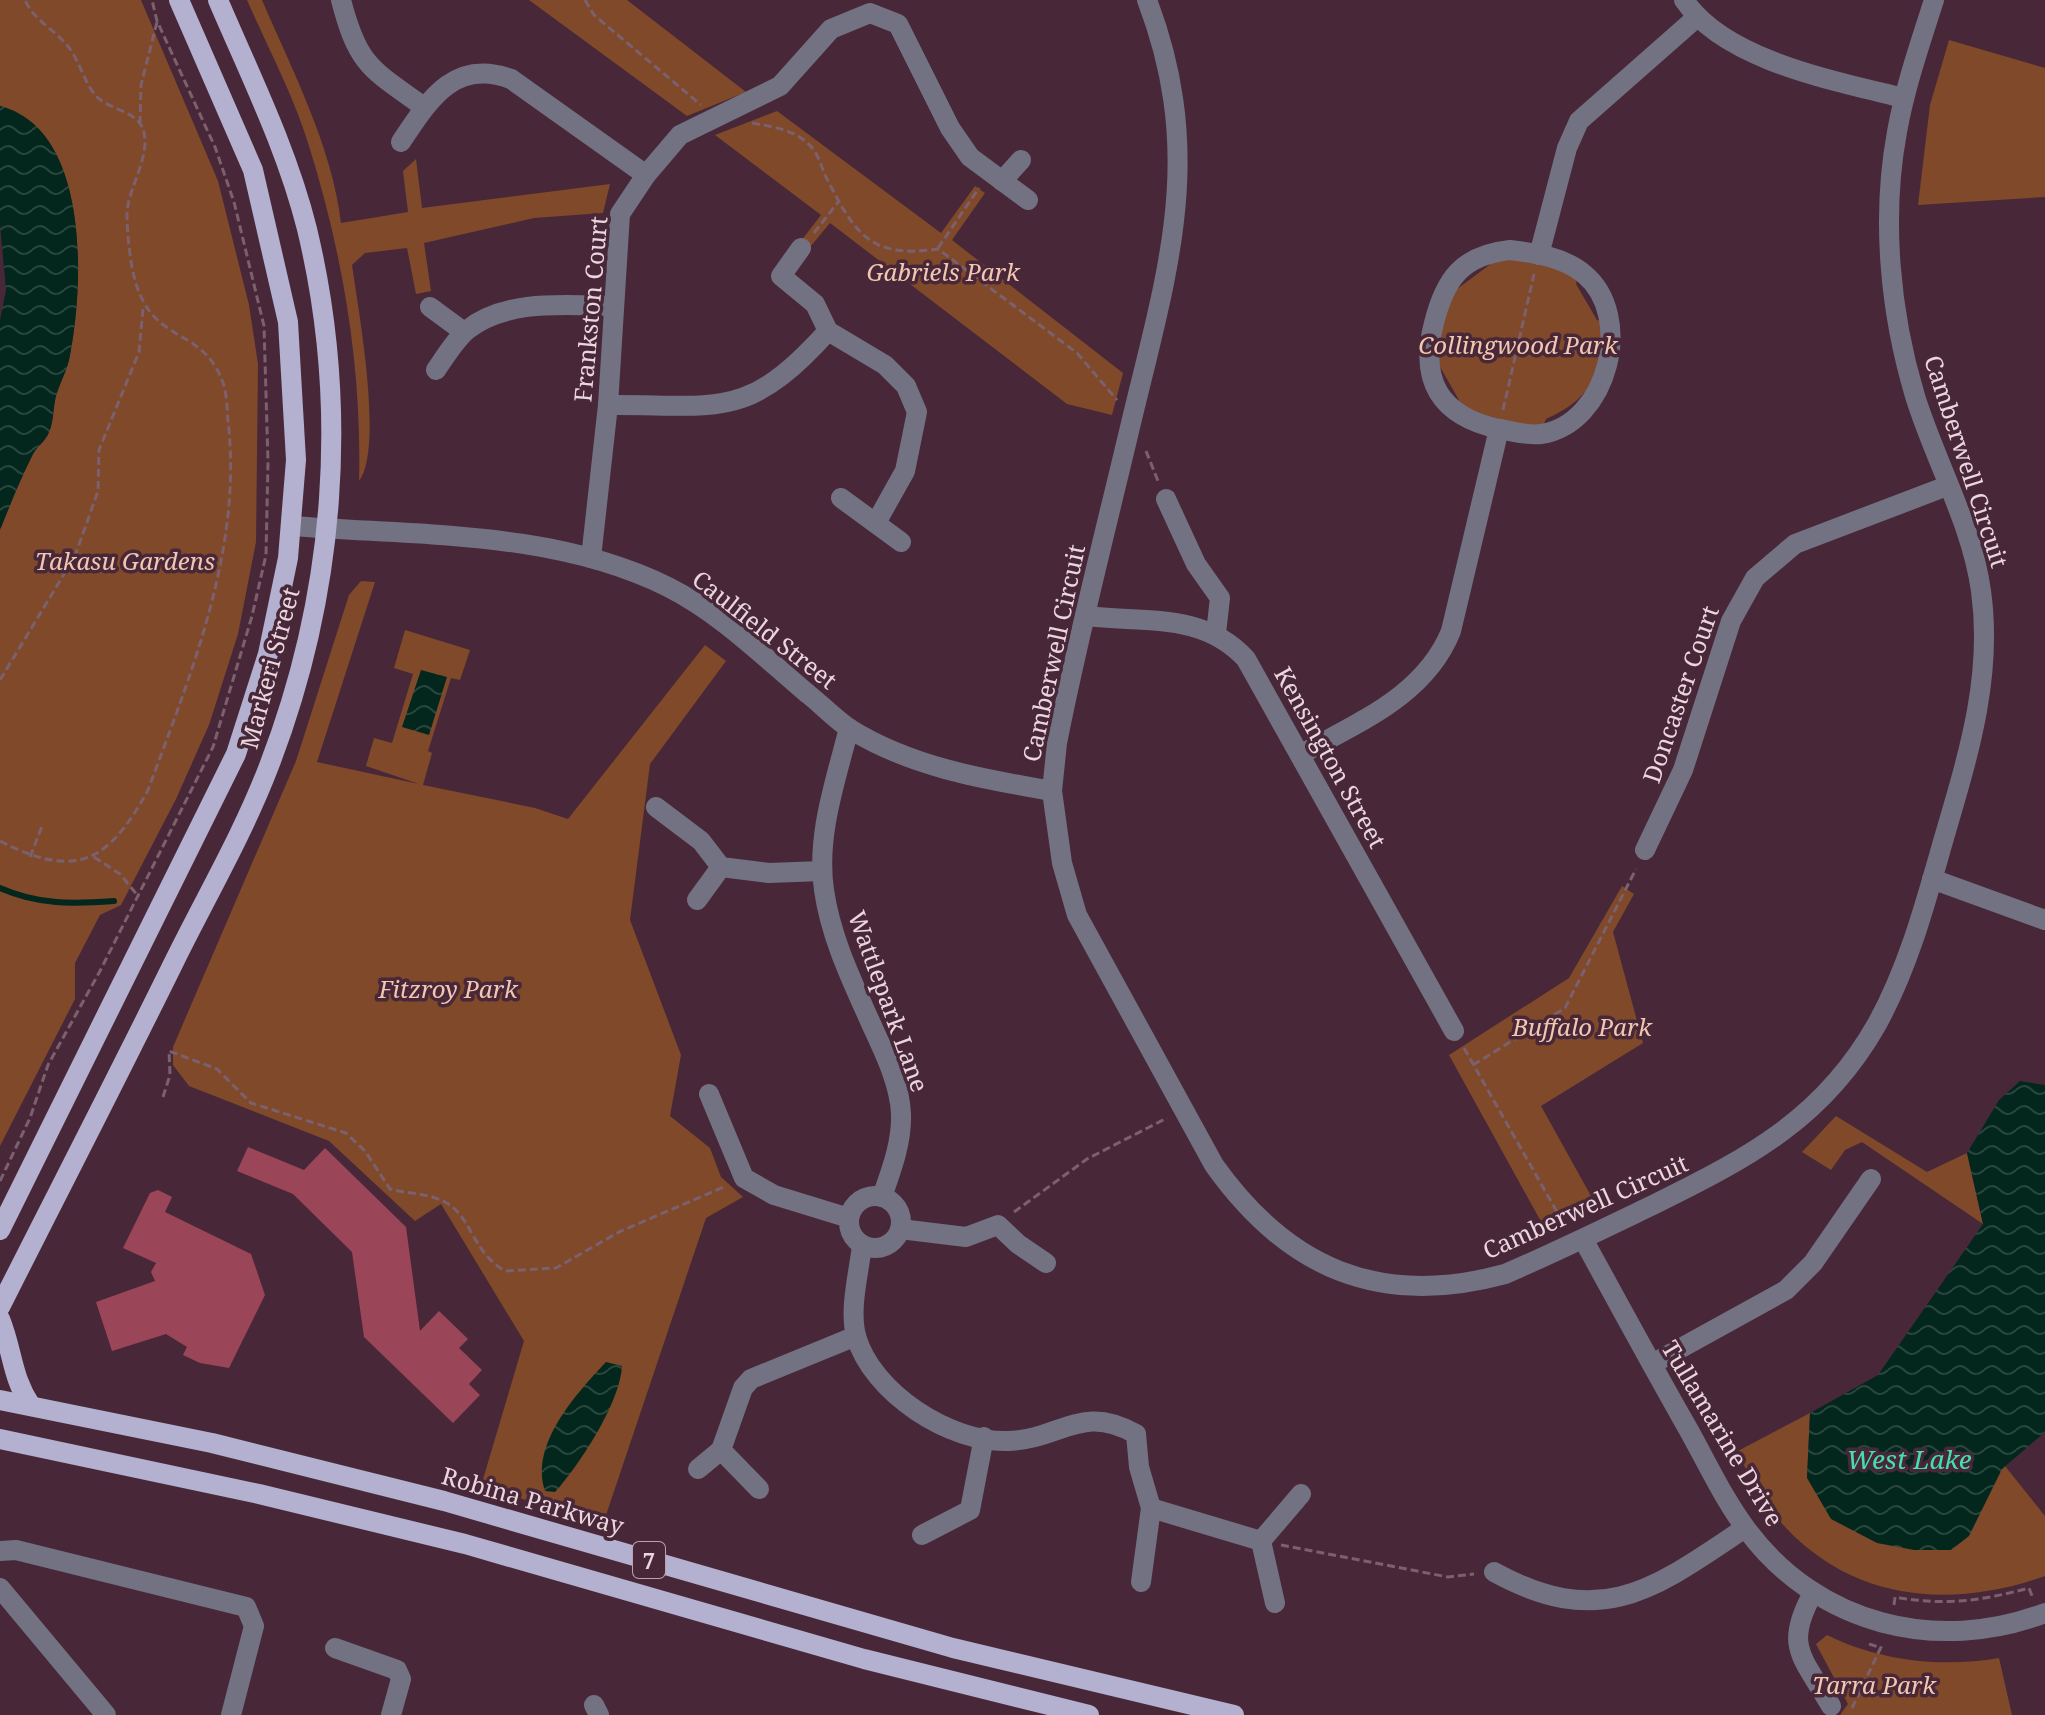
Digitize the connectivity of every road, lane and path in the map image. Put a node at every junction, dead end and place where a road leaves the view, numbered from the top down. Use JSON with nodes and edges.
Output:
{"nodes":[{"id":1,"x":25,"y":0,"type":"edge"},
{"id":2,"x":152,"y":0,"type":"edge"},
{"id":3,"x":179,"y":0,"type":"edge"},
{"id":4,"x":218,"y":0,"type":"edge"},
{"id":5,"x":341,"y":0,"type":"edge"},
{"id":6,"x":585,"y":0,"type":"edge"},
{"id":7,"x":1147,"y":0,"type":"edge"},
{"id":8,"x":1684,"y":0,"type":"edge"},
{"id":9,"x":1934,"y":0,"type":"edge"},
{"id":10,"x":1696,"y":18,"type":"junction"},
{"id":11,"x":157,"y":21,"type":"junction"},
{"id":12,"x":1904,"y":98,"type":"junction"},
{"id":13,"x":424,"y":107,"type":"junction"},
{"id":14,"x":717,"y":117,"type":"junction"},
{"id":15,"x":140,"y":124,"type":"junction"},
{"id":16,"x":401,"y":142,"type":"dead end"},
{"id":17,"x":1021,"y":160,"type":"dead end"},
{"id":18,"x":646,"y":175,"type":"junction"},
{"id":19,"x":996,"y":176,"type":"junction"},
{"id":20,"x":1028,"y":200,"type":"dead end"},
{"id":21,"x":839,"y":201,"type":"junction"},
{"id":22,"x":801,"y":248,"type":"joint"},
{"id":23,"x":938,"y":249,"type":"junction"},
{"id":24,"x":1529,"y":253,"type":"junction"},
{"id":25,"x":143,"y":306,"type":"junction"},
{"id":26,"x":612,"y":306,"type":"junction"},
{"id":27,"x":430,"y":307,"type":"dead end"},
{"id":28,"x":828,"y":331,"type":"junction"},
{"id":29,"x":464,"y":332,"type":"junction"},
{"id":30,"x":436,"y":370,"type":"dead end"},
{"id":31,"x":608,"y":405,"type":"junction"},
{"id":32,"x":1133,"y":417,"type":"junction"},
{"id":33,"x":1507,"y":430,"type":"junction"},
{"id":34,"x":1947,"y":486,"type":"junction"},
{"id":35,"x":841,"y":498,"type":"dead end"},
{"id":36,"x":1166,"y":499,"type":"joint"},
{"id":37,"x":877,"y":521,"type":"junction"},
{"id":38,"x":293,"y":526,"type":"junction"},
{"id":39,"x":328,"y":529,"type":"junction"},
{"id":40,"x":901,"y":542,"type":"dead end"},
{"id":41,"x":591,"y":558,"type":"junction"},
{"id":42,"x":1086,"y":616,"type":"junction"},
{"id":43,"x":1216,"y":633,"type":"junction"},
{"id":44,"x":0,"y":680,"type":"edge"},
{"id":45,"x":849,"y":728,"type":"junction"},
{"id":46,"x":1300,"y":755,"type":"junction"},
{"id":47,"x":1052,"y":791,"type":"junction"},
{"id":48,"x":656,"y":807,"type":"dead end"},
{"id":49,"x":42,"y":826,"type":"dead end"},
{"id":50,"x":0,"y":841,"type":"edge"},
{"id":51,"x":1645,"y":850,"type":"joint"},
{"id":52,"x":92,"y":855,"type":"junction"},
{"id":53,"x":30,"y":857,"type":"junction"},
{"id":54,"x":721,"y":867,"type":"junction"},
{"id":55,"x":822,"y":871,"type":"junction"},
{"id":56,"x":1932,"y":879,"type":"junction"},
{"id":57,"x":138,"y":896,"type":"junction"},
{"id":58,"x":697,"y":900,"type":"dead end"},
{"id":59,"x":2045,"y":920,"type":"edge"},
{"id":60,"x":1454,"y":1031,"type":"joint"},
{"id":61,"x":1473,"y":1065,"type":"junction"},
{"id":62,"x":709,"y":1094,"type":"dead end"},
{"id":63,"x":163,"y":1097,"type":"dead end"},
{"id":64,"x":1184,"y":1109,"type":"junction"},
{"id":65,"x":744,"y":1178,"type":"junction"},
{"id":66,"x":1871,"y":1179,"type":"dead end"},
{"id":67,"x":0,"y":1181,"type":"edge"},
{"id":68,"x":882,"y":1197,"type":"junction"},
{"id":69,"x":849,"y":1218,"type":"junction"},
{"id":70,"x":998,"y":1225,"type":"junction"},
{"id":71,"x":900,"y":1229,"type":"junction"},
{"id":72,"x":0,"y":1230,"type":"edge"},
{"id":73,"x":1579,"y":1241,"type":"junction"},
{"id":74,"x":862,"y":1245,"type":"junction"},
{"id":75,"x":1046,"y":1263,"type":"dead end"},
{"id":76,"x":0,"y":1307,"type":"edge"},
{"id":77,"x":0,"y":1319,"type":"edge"},
{"id":78,"x":856,"y":1336,"type":"junction"},
{"id":79,"x":1652,"y":1364,"type":"junction"},
{"id":80,"x":0,"y":1400,"type":"edge"},
{"id":81,"x":31,"y":1406,"type":"junction"},
{"id":82,"x":984,"y":1437,"type":"junction"},
{"id":83,"x":0,"y":1439,"type":"edge"},
{"id":84,"x":721,"y":1450,"type":"junction"},
{"id":85,"x":698,"y":1469,"type":"dead end"},
{"id":86,"x":759,"y":1489,"type":"dead end"},
{"id":87,"x":1301,"y":1494,"type":"dead end"},
{"id":88,"x":1151,"y":1508,"type":"junction"},
{"id":89,"x":1745,"y":1528,"type":"junction"},
{"id":90,"x":922,"y":1535,"type":"dead end"},
{"id":91,"x":1261,"y":1541,"type":"junction"},
{"id":92,"x":0,"y":1551,"type":"edge"},
{"id":93,"x":1494,"y":1572,"type":"joint"},
{"id":94,"x":1141,"y":1582,"type":"dead end"},
{"id":95,"x":0,"y":1588,"type":"edge"},
{"id":96,"x":1813,"y":1593,"type":"junction"},
{"id":97,"x":1275,"y":1603,"type":"dead end"},
{"id":98,"x":2045,"y":1613,"type":"edge"},
{"id":99,"x":1869,"y":1644,"type":"dead end"},
{"id":100,"x":335,"y":1648,"type":"dead end"},
{"id":101,"x":1882,"y":1648,"type":"dead end"},
{"id":102,"x":1831,"y":1706,"type":"dead end"},
{"id":103,"x":106,"y":1715,"type":"edge"},
{"id":104,"x":231,"y":1715,"type":"edge"},
{"id":105,"x":391,"y":1715,"type":"edge"},
{"id":106,"x":1089,"y":1715,"type":"edge"},
{"id":107,"x":1234,"y":1715,"type":"edge"}],
"edges":[{"from":1,"to":15,"type":"path"},
{"from":2,"to":11,"type":"path"},
{"from":3,"to":38,"type":"main road","name":"Markeri Street"},
{"from":4,"to":39,"type":"main road","name":"Markeri Street"},
{"from":5,"to":13,"type":"street"},
{"from":6,"to":14,"type":"path"},
{"from":7,"to":32,"type":"street","name":"Camberwell Circuit"},
{"from":8,"to":10,"type":"street"},
{"from":9,"to":12,"type":"street","name":"Camberwell Circuit"},
{"from":10,"to":12,"type":"street"},
{"from":10,"to":24,"type":"street"},
{"from":11,"to":15,"type":"path"},
{"from":11,"to":57,"type":"path"},
{"from":12,"to":34,"type":"street","name":"Camberwell Circuit"},
{"from":13,"to":16,"type":"street"},
{"from":13,"to":18,"type":"street"},
{"from":14,"to":18,"type":"street","name":"Frankston Court"},
{"from":14,"to":19,"type":"street","name":"Frankston Court"},
{"from":14,"to":21,"type":"path"},
{"from":15,"to":25,"type":"path"},
{"from":17,"to":19,"type":"street"},
{"from":18,"to":26,"type":"street","name":"Frankston Court"},
{"from":19,"to":20,"type":"street","name":"Frankston Court"},
{"from":19,"to":23,"type":"path"},
{"from":21,"to":22,"type":"path"},
{"from":21,"to":23,"type":"path"},
{"from":22,"to":28,"type":"street"},
{"from":23,"to":32,"type":"path"},
{"from":24,"to":33,"type":"path"},
{"from":24,"to":33,"type":"street"},
{"from":24,"to":33,"type":"street"},
{"from":25,"to":44,"type":"path"},
{"from":25,"to":52,"type":"path"},
{"from":26,"to":29,"type":"street"},
{"from":26,"to":31,"type":"street","name":"Frankston Court"},
{"from":27,"to":29,"type":"street"},
{"from":28,"to":31,"type":"street"},
{"from":28,"to":37,"type":"street"},
{"from":29,"to":30,"type":"street"},
{"from":31,"to":41,"type":"street","name":"Frankston Court"},
{"from":32,"to":36,"type":"path"},
{"from":32,"to":42,"type":"street","name":"Camberwell Circuit"},
{"from":33,"to":46,"type":"street"},
{"from":34,"to":51,"type":"street","name":"Doncaster Court"},
{"from":34,"to":56,"type":"street","name":"Camberwell Circuit"},
{"from":35,"to":37,"type":"street"},
{"from":36,"to":43,"type":"street"},
{"from":37,"to":40,"type":"street"},
{"from":38,"to":39,"type":"street","name":"Caulfield Street"},
{"from":38,"to":72,"type":"main road","name":"Markeri Street"},
{"from":39,"to":41,"type":"street","name":"Caulfield Street"},
{"from":39,"to":76,"type":"main road","name":"Markeri Street"},
{"from":41,"to":45,"type":"street","name":"Caulfield Street"},
{"from":42,"to":43,"type":"street","name":"Kensington Street"},
{"from":42,"to":47,"type":"street","name":"Camberwell Circuit"},
{"from":43,"to":46,"type":"street","name":"Kensington Street"},
{"from":45,"to":47,"type":"street","name":"Caulfield Street"},
{"from":45,"to":55,"type":"street","name":"Wattlepark Lane"},
{"from":46,"to":60,"type":"street","name":"Kensington Street"},
{"from":47,"to":64,"type":"street","name":"Camberwell Circuit"},
{"from":48,"to":54,"type":"street"},
{"from":49,"to":53,"type":"path"},
{"from":50,"to":53,"type":"path"},
{"from":51,"to":61,"type":"path"},
{"from":52,"to":53,"type":"path"},
{"from":52,"to":57,"type":"path"},
{"from":54,"to":55,"type":"street"},
{"from":54,"to":58,"type":"street"},
{"from":55,"to":68,"type":"street","name":"Wattlepark Lane"},
{"from":56,"to":59,"type":"street"},
{"from":56,"to":73,"type":"street","name":"Camberwell Circuit"},
{"from":57,"to":67,"type":"path"},
{"from":60,"to":61,"type":"path"},
{"from":61,"to":73,"type":"path"},
{"from":62,"to":65,"type":"street"},
{"from":63,"to":65,"type":"path"},
{"from":64,"to":70,"type":"path"},
{"from":64,"to":73,"type":"street","name":"Camberwell Circuit"},
{"from":65,"to":69,"type":"street"},
{"from":66,"to":79,"type":"street"},
{"from":68,"to":69,"type":"street"},
{"from":68,"to":71,"type":"street"},
{"from":69,"to":74,"type":"street"},
{"from":70,"to":71,"type":"street"},
{"from":70,"to":75,"type":"street"},
{"from":71,"to":74,"type":"street"},
{"from":73,"to":79,"type":"street","name":"Tullamarine Drive"},
{"from":74,"to":78,"type":"street"},
{"from":77,"to":81,"type":"main road"},
{"from":78,"to":82,"type":"street"},
{"from":78,"to":84,"type":"street"},
{"from":79,"to":89,"type":"street","name":"Tullamarine Drive"},
{"from":80,"to":81,"type":"main road","name":"Robina Parkway","number":"7"},
{"from":81,"to":107,"type":"main road","name":"Robina Parkway","number":"7"},
{"from":82,"to":88,"type":"street"},
{"from":82,"to":90,"type":"street"},
{"from":83,"to":106,"type":"main road","number":"7"},
{"from":84,"to":85,"type":"street"},
{"from":84,"to":86,"type":"street"},
{"from":87,"to":91,"type":"street"},
{"from":88,"to":91,"type":"street"},
{"from":88,"to":94,"type":"street"},
{"from":89,"to":93,"type":"street"},
{"from":89,"to":96,"type":"street","name":"Tullamarine Drive"},
{"from":91,"to":93,"type":"path"},
{"from":91,"to":97,"type":"street"},
{"from":92,"to":104,"type":"street"},
{"from":95,"to":103,"type":"street"},
{"from":96,"to":98,"type":"street","name":"Tullamarine Drive"},
{"from":96,"to":102,"type":"street"},
{"from":99,"to":101,"type":"path"},
{"from":100,"to":105,"type":"street"}]}
